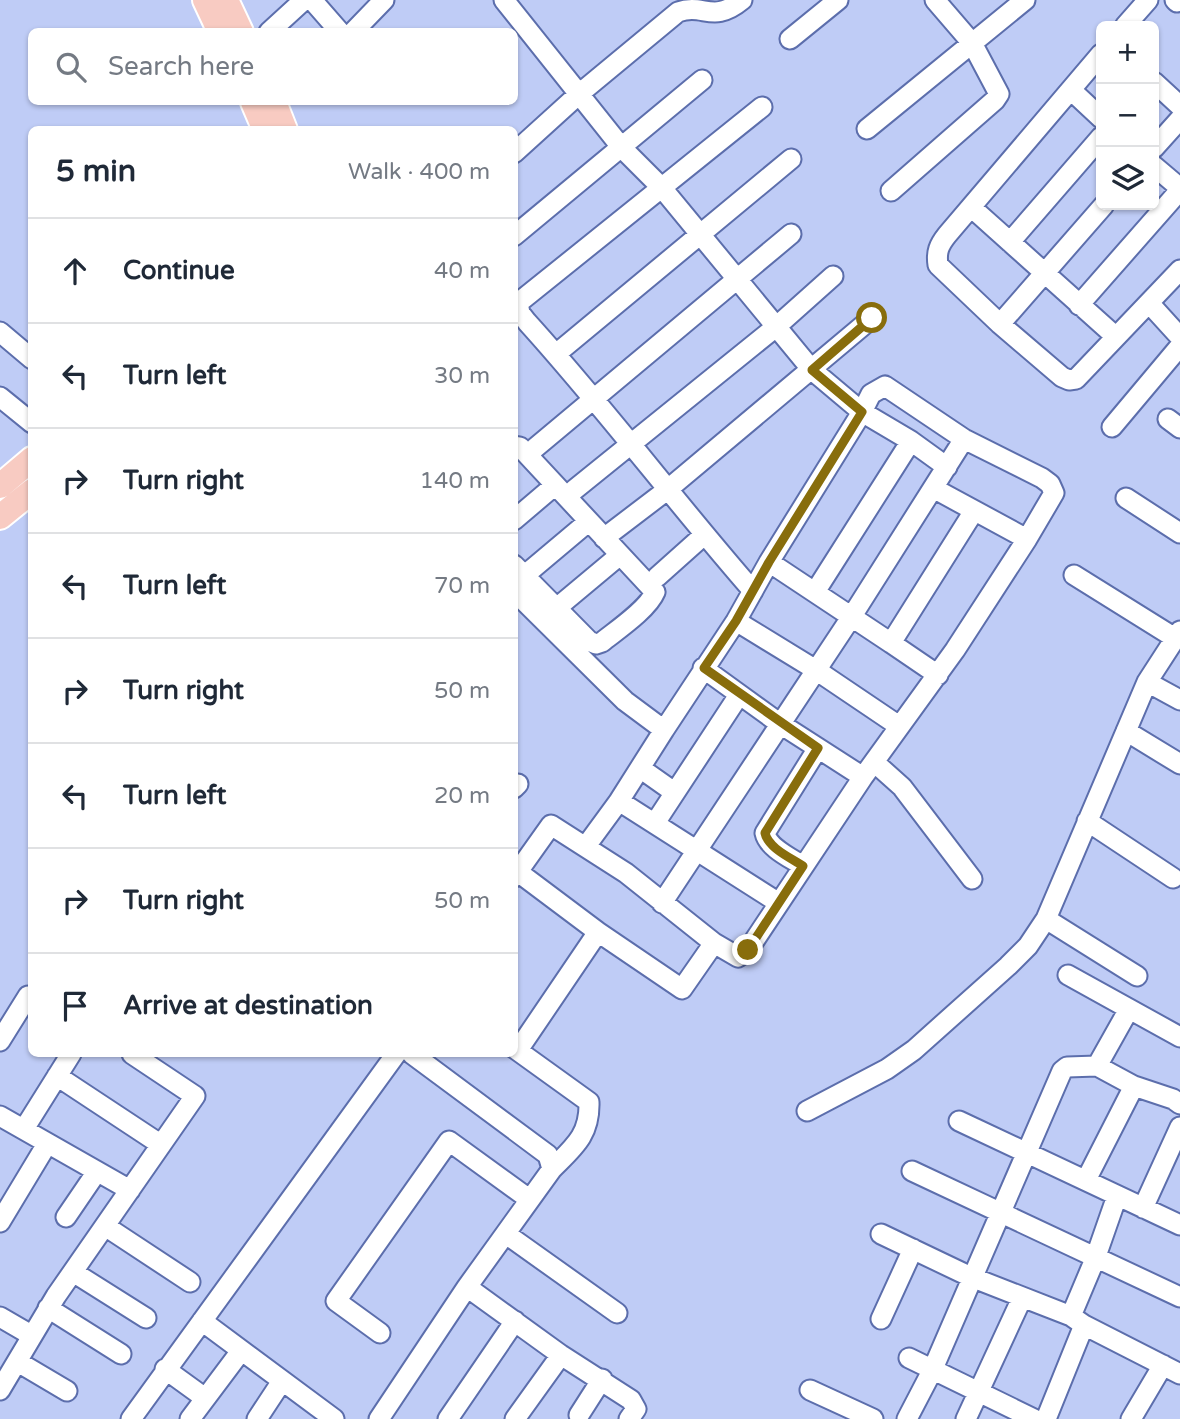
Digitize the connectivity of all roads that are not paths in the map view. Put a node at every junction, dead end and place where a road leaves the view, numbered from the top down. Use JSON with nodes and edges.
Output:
{"nodes":[{"id":1,"x":205,"y":0,"type":"edge"},
{"id":2,"x":226,"y":0,"type":"edge"},
{"id":3,"x":304,"y":0,"type":"edge"},
{"id":4,"x":312,"y":0,"type":"edge"},
{"id":5,"x":384,"y":0,"type":"edge"},
{"id":6,"x":504,"y":0,"type":"edge"},
{"id":7,"x":742,"y":0,"type":"edge"},
{"id":8,"x":838,"y":0,"type":"edge"},
{"id":9,"x":1025,"y":0,"type":"edge"},
{"id":10,"x":1148,"y":0,"type":"edge"},
{"id":11,"x":936,"y":1,"type":"edge"},
{"id":12,"x":1129,"y":21,"type":"edge"},
{"id":13,"x":218,"y":28,"type":"edge"},
{"id":14,"x":239,"y":28,"type":"edge"},
{"id":15,"x":273,"y":28,"type":"edge"},
{"id":16,"x":336,"y":28,"type":"edge"},
{"id":17,"x":357,"y":28,"type":"edge"},
{"id":18,"x":790,"y":39,"type":"dead end"},
{"id":19,"x":972,"y":43,"type":"junction"},
{"id":20,"x":1096,"y":60,"type":"edge"},
{"id":21,"x":702,"y":80,"type":"dead end"},
{"id":22,"x":1156,"y":84,"type":"edge"},
{"id":23,"x":1071,"y":90,"type":"junction"},
{"id":24,"x":579,"y":94,"type":"junction"},
{"id":25,"x":254,"y":105,"type":"edge"},
{"id":26,"x":275,"y":105,"type":"edge"},
{"id":27,"x":1180,"y":106,"type":"edge"},
{"id":28,"x":762,"y":107,"type":"dead end"},
{"id":29,"x":1096,"y":113,"type":"edge"},
{"id":30,"x":1180,"y":119,"type":"edge"},
{"id":31,"x":263,"y":126,"type":"edge"},
{"id":32,"x":283,"y":126,"type":"edge"},
{"id":33,"x":867,"y":129,"type":"dead end"},
{"id":34,"x":1096,"y":143,"type":"edge"},
{"id":35,"x":1155,"y":147,"type":"edge"},
{"id":36,"x":622,"y":148,"type":"junction"},
{"id":37,"x":518,"y":149,"type":"edge"},
{"id":38,"x":791,"y":159,"type":"dead end"},
{"id":39,"x":1159,"y":170,"type":"edge"},
{"id":40,"x":663,"y":188,"type":"junction"},
{"id":41,"x":1180,"y":189,"type":"edge"},
{"id":42,"x":891,"y":191,"type":"dead end"},
{"id":43,"x":971,"y":207,"type":"junction"},
{"id":44,"x":1100,"y":210,"type":"edge"},
{"id":45,"x":518,"y":233,"type":"edge"},
{"id":46,"x":701,"y":233,"type":"junction"},
{"id":47,"x":791,"y":234,"type":"dead end"},
{"id":48,"x":1010,"y":242,"type":"junction"},
{"id":49,"x":1180,"y":270,"type":"edge"},
{"id":50,"x":1044,"y":275,"type":"junction"},
{"id":51,"x":834,"y":276,"type":"dead end"},
{"id":52,"x":739,"y":279,"type":"junction"},
{"id":53,"x":1149,"y":303,"type":"junction"},
{"id":54,"x":1079,"y":305,"type":"junction"},
{"id":55,"x":872,"y":318,"type":"dead end"},
{"id":56,"x":1000,"y":324,"type":"junction"},
{"id":57,"x":777,"y":326,"type":"junction"},
{"id":58,"x":0,"y":332,"type":"edge"},
{"id":59,"x":1115,"y":336,"type":"junction"},
{"id":60,"x":1180,"y":337,"type":"edge"},
{"id":61,"x":1180,"y":346,"type":"edge"},
{"id":62,"x":556,"y":354,"type":"junction"},
{"id":63,"x":28,"y":356,"type":"edge"},
{"id":64,"x":812,"y":370,"type":"junction"},
{"id":65,"x":0,"y":397,"type":"edge"},
{"id":66,"x":593,"y":397,"type":"junction"},
{"id":67,"x":862,"y":412,"type":"junction"},
{"id":68,"x":28,"y":420,"type":"edge"},
{"id":69,"x":1112,"y":427,"type":"dead end"},
{"id":70,"x":964,"y":439,"type":"junction"},
{"id":71,"x":911,"y":441,"type":"junction"},
{"id":72,"x":629,"y":444,"type":"junction"},
{"id":73,"x":518,"y":447,"type":"edge"},
{"id":74,"x":535,"y":448,"type":"dead end"},
{"id":75,"x":947,"y":467,"type":"junction"},
{"id":76,"x":28,"y":469,"type":"edge"},
{"id":77,"x":564,"y":488,"type":"junction"},
{"id":78,"x":933,"y":488,"type":"junction"},
{"id":79,"x":20,"y":489,"type":"edge"},
{"id":80,"x":667,"y":491,"type":"junction"},
{"id":81,"x":1126,"y":498,"type":"dead end"},
{"id":82,"x":974,"y":511,"type":"junction"},
{"id":83,"x":0,"y":517,"type":"edge"},
{"id":84,"x":518,"y":517,"type":"edge"},
{"id":85,"x":589,"y":522,"type":"junction"},
{"id":86,"x":1180,"y":533,"type":"edge"},
{"id":87,"x":704,"y":535,"type":"junction"},
{"id":88,"x":604,"y":538,"type":"junction"},
{"id":89,"x":1027,"y":539,"type":"junction"},
{"id":90,"x":620,"y":555,"type":"junction"},
{"id":91,"x":769,"y":562,"type":"junction"},
{"id":92,"x":1074,"y":575,"type":"dead end"},
{"id":93,"x":518,"y":577,"type":"edge"},
{"id":94,"x":657,"y":577,"type":"dead end"},
{"id":95,"x":753,"y":591,"type":"junction"},
{"id":96,"x":815,"y":592,"type":"junction"},
{"id":97,"x":550,"y":614,"type":"junction"},
{"id":98,"x":852,"y":616,"type":"junction"},
{"id":99,"x":736,"y":621,"type":"junction"},
{"id":100,"x":1178,"y":635,"type":"edge"},
{"id":101,"x":891,"y":643,"type":"junction"},
{"id":102,"x":704,"y":668,"type":"junction"},
{"id":103,"x":816,"y":670,"type":"junction"},
{"id":104,"x":938,"y":675,"type":"junction"},
{"id":105,"x":1147,"y":682,"type":"junction"},
{"id":106,"x":739,"y":695,"type":"junction"},
{"id":107,"x":1180,"y":700,"type":"edge"},
{"id":108,"x":779,"y":723,"type":"junction"},
{"id":109,"x":899,"y":726,"type":"junction"},
{"id":110,"x":664,"y":730,"type":"junction"},
{"id":111,"x":1126,"y":731,"type":"junction"},
{"id":112,"x":818,"y":748,"type":"junction"},
{"id":113,"x":1180,"y":764,"type":"edge"},
{"id":114,"x":640,"y":768,"type":"junction"},
{"id":115,"x":869,"y":769,"type":"junction"},
{"id":116,"x":674,"y":792,"type":"junction"},
{"id":117,"x":619,"y":800,"type":"junction"},
{"id":118,"x":1087,"y":821,"type":"junction"},
{"id":119,"x":655,"y":823,"type":"junction"},
{"id":120,"x":586,"y":846,"type":"junction"},
{"id":121,"x":696,"y":851,"type":"junction"},
{"id":122,"x":803,"y":866,"type":"junction"},
{"id":123,"x":518,"y":872,"type":"edge"},
{"id":124,"x":518,"y":876,"type":"edge"},
{"id":125,"x":1173,"y":878,"type":"dead end"},
{"id":126,"x":972,"y":879,"type":"dead end"},
{"id":127,"x":662,"y":903,"type":"junction"},
{"id":128,"x":779,"y":903,"type":"junction"},
{"id":129,"x":1046,"y":919,"type":"junction"},
{"id":130,"x":598,"y":932,"type":"junction"},
{"id":131,"x":715,"y":943,"type":"junction"},
{"id":132,"x":1068,"y":975,"type":"dead end"},
{"id":133,"x":1137,"y":976,"type":"dead end"},
{"id":134,"x":28,"y":996,"type":"dead end"},
{"id":135,"x":1129,"y":1009,"type":"junction"},
{"id":136,"x":1180,"y":1037,"type":"edge"},
{"id":137,"x":0,"y":1041,"type":"edge"},
{"id":138,"x":518,"y":1046,"type":"edge"},
{"id":139,"x":518,"y":1050,"type":"edge"},
{"id":140,"x":69,"y":1057,"type":"edge"},
{"id":141,"x":136,"y":1057,"type":"edge"},
{"id":142,"x":394,"y":1057,"type":"edge"},
{"id":143,"x":416,"y":1057,"type":"edge"},
{"id":144,"x":1097,"y":1066,"type":"junction"},
{"id":145,"x":57,"y":1076,"type":"junction"},
{"id":146,"x":1134,"y":1086,"type":"junction"},
{"id":147,"x":1178,"y":1096,"type":"edge"},
{"id":148,"x":807,"y":1111,"type":"dead end"},
{"id":149,"x":0,"y":1116,"type":"edge"},
{"id":150,"x":960,"y":1121,"type":"dead end"},
{"id":151,"x":1180,"y":1127,"type":"edge"},
{"id":152,"x":24,"y":1129,"type":"junction"},
{"id":153,"x":47,"y":1144,"type":"junction"},
{"id":154,"x":160,"y":1144,"type":"junction"},
{"id":155,"x":1027,"y":1152,"type":"junction"},
{"id":156,"x":552,"y":1169,"type":"junction"},
{"id":157,"x":912,"y":1171,"type":"dead end"},
{"id":158,"x":96,"y":1173,"type":"junction"},
{"id":159,"x":1086,"y":1180,"type":"junction"},
{"id":160,"x":130,"y":1190,"type":"junction"},
{"id":161,"x":1117,"y":1196,"type":"junction"},
{"id":162,"x":529,"y":1199,"type":"junction"},
{"id":163,"x":1143,"y":1208,"type":"junction"},
{"id":164,"x":1000,"y":1212,"type":"junction"},
{"id":165,"x":66,"y":1217,"type":"dead end"},
{"id":166,"x":0,"y":1222,"type":"edge"},
{"id":167,"x":1180,"y":1224,"type":"edge"},
{"id":168,"x":105,"y":1226,"type":"junction"},
{"id":169,"x":506,"y":1234,"type":"junction"},
{"id":170,"x":881,"y":1234,"type":"dead end"},
{"id":171,"x":913,"y":1249,"type":"junction"},
{"id":172,"x":1095,"y":1259,"type":"junction"},
{"id":173,"x":73,"y":1272,"type":"junction"},
{"id":174,"x":971,"y":1277,"type":"junction"},
{"id":175,"x":190,"y":1282,"type":"dead end"},
{"id":176,"x":467,"y":1287,"type":"junction"},
{"id":177,"x":1180,"y":1297,"type":"edge"},
{"id":178,"x":1022,"y":1298,"type":"junction"},
{"id":179,"x":48,"y":1308,"type":"junction"},
{"id":180,"x":617,"y":1313,"type":"dead end"},
{"id":181,"x":0,"y":1317,"type":"edge"},
{"id":182,"x":146,"y":1318,"type":"dead end"},
{"id":183,"x":881,"y":1319,"type":"dead end"},
{"id":184,"x":202,"y":1321,"type":"junction"},
{"id":185,"x":515,"y":1321,"type":"junction"},
{"id":186,"x":1077,"y":1321,"type":"junction"},
{"id":187,"x":380,"y":1333,"type":"dead end"},
{"id":188,"x":31,"y":1335,"type":"junction"},
{"id":189,"x":240,"y":1351,"type":"junction"},
{"id":190,"x":121,"y":1354,"type":"dead end"},
{"id":191,"x":561,"y":1354,"type":"junction"},
{"id":192,"x":909,"y":1358,"type":"dead end"},
{"id":193,"x":18,"y":1362,"type":"junction"},
{"id":194,"x":165,"y":1369,"type":"junction"},
{"id":195,"x":1175,"y":1370,"type":"edge"},
{"id":196,"x":932,"y":1371,"type":"junction"},
{"id":197,"x":602,"y":1379,"type":"junction"},
{"id":198,"x":282,"y":1381,"type":"junction"},
{"id":199,"x":2,"y":1384,"type":"edge"},
{"id":200,"x":810,"y":1390,"type":"dead end"},
{"id":201,"x":67,"y":1391,"type":"dead end"},
{"id":202,"x":979,"y":1394,"type":"junction"},
{"id":203,"x":205,"y":1398,"type":"junction"},
{"id":204,"x":579,"y":1415,"type":"dead end"},
{"id":205,"x":388,"y":1416,"type":"edge"},
{"id":206,"x":1026,"y":1418,"type":"edge"},
{"id":207,"x":131,"y":1419,"type":"edge"},
{"id":208,"x":190,"y":1419,"type":"edge"},
{"id":209,"x":257,"y":1419,"type":"edge"},
{"id":210,"x":334,"y":1419,"type":"edge"},
{"id":211,"x":448,"y":1419,"type":"edge"},
{"id":212,"x":515,"y":1419,"type":"edge"},
{"id":213,"x":629,"y":1419,"type":"edge"},
{"id":214,"x":873,"y":1419,"type":"edge"},
{"id":215,"x":907,"y":1419,"type":"edge"},
{"id":216,"x":966,"y":1419,"type":"edge"},
{"id":217,"x":1045,"y":1419,"type":"edge"},
{"id":218,"x":1131,"y":1419,"type":"edge"}],
"edges":[{"from":1,"to":13,"type":"main road"},
{"from":2,"to":14,"type":"main road"},
{"from":3,"to":15,"type":"street"},
{"from":4,"to":16,"type":"street"},
{"from":5,"to":17,"type":"street"},
{"from":6,"to":24,"type":"street"},
{"from":7,"to":24,"type":"street"},
{"from":8,"to":18,"type":"street"},
{"from":9,"to":19,"type":"street"},
{"from":10,"to":12,"type":"street"},
{"from":11,"to":19,"type":"street"},
{"from":19,"to":33,"type":"street"},
{"from":19,"to":42,"type":"street"},
{"from":20,"to":23,"type":"street"},
{"from":21,"to":36,"type":"street"},
{"from":22,"to":27,"type":"street"},
{"from":23,"to":29,"type":"street"},
{"from":23,"to":43,"type":"street"},
{"from":24,"to":36,"type":"street"},
{"from":24,"to":37,"type":"street"},
{"from":25,"to":31,"type":"main road"},
{"from":26,"to":32,"type":"main road"},
{"from":28,"to":40,"type":"street"},
{"from":30,"to":35,"type":"street"},
{"from":34,"to":48,"type":"street"},
{"from":36,"to":40,"type":"street"},
{"from":36,"to":45,"type":"street"},
{"from":38,"to":46,"type":"street"},
{"from":39,"to":41,"type":"street"},
{"from":40,"to":46,"type":"street"},
{"from":40,"to":62,"type":"street"},
{"from":41,"to":54,"type":"street"},
{"from":43,"to":48,"type":"street"},
{"from":43,"to":56,"type":"street"},
{"from":44,"to":50,"type":"street"},
{"from":46,"to":52,"type":"street"},
{"from":46,"to":62,"type":"street"},
{"from":47,"to":52,"type":"street"},
{"from":48,"to":50,"type":"street"},
{"from":49,"to":53,"type":"street"},
{"from":50,"to":54,"type":"street"},
{"from":50,"to":56,"type":"street"},
{"from":51,"to":57,"type":"street"},
{"from":52,"to":57,"type":"street"},
{"from":52,"to":66,"type":"street"},
{"from":53,"to":59,"type":"street"},
{"from":53,"to":60,"type":"street"},
{"from":54,"to":59,"type":"street"},
{"from":55,"to":64,"type":"street"},
{"from":56,"to":59,"type":"street"},
{"from":57,"to":64,"type":"street"},
{"from":57,"to":72,"type":"street"},
{"from":58,"to":63,"type":"street"},
{"from":61,"to":69,"type":"street"},
{"from":62,"to":66,"type":"street"},
{"from":64,"to":67,"type":"street"},
{"from":64,"to":80,"type":"street"},
{"from":65,"to":68,"type":"street"},
{"from":66,"to":72,"type":"street"},
{"from":66,"to":74,"type":"street"},
{"from":67,"to":70,"type":"street"},
{"from":67,"to":71,"type":"street"},
{"from":67,"to":91,"type":"street"},
{"from":70,"to":75,"type":"street"},
{"from":70,"to":89,"type":"street"},
{"from":71,"to":75,"type":"street"},
{"from":71,"to":96,"type":"street"},
{"from":72,"to":77,"type":"street"},
{"from":72,"to":80,"type":"street"},
{"from":73,"to":77,"type":"street"},
{"from":75,"to":78,"type":"street"},
{"from":76,"to":79,"type":"main road"},
{"from":77,"to":84,"type":"street"},
{"from":77,"to":85,"type":"street"},
{"from":78,"to":82,"type":"street"},
{"from":78,"to":98,"type":"street"},
{"from":79,"to":83,"type":"main road"},
{"from":80,"to":87,"type":"street"},
{"from":80,"to":88,"type":"street"},
{"from":81,"to":86,"type":"street"},
{"from":82,"to":89,"type":"street"},
{"from":82,"to":101,"type":"street"},
{"from":85,"to":88,"type":"street"},
{"from":85,"to":93,"type":"street"},
{"from":87,"to":94,"type":"street"},
{"from":87,"to":95,"type":"street"},
{"from":88,"to":90,"type":"street"},
{"from":89,"to":104,"type":"street"},
{"from":90,"to":97,"type":"street"},
{"from":90,"to":97,"type":"street"},
{"from":91,"to":95,"type":"street"},
{"from":91,"to":96,"type":"street"},
{"from":92,"to":100,"type":"street"},
{"from":93,"to":97,"type":"street"},
{"from":95,"to":99,"type":"street"},
{"from":96,"to":98,"type":"street"},
{"from":97,"to":110,"type":"street"},
{"from":98,"to":101,"type":"street"},
{"from":98,"to":103,"type":"street"},
{"from":99,"to":102,"type":"street"},
{"from":99,"to":103,"type":"street"},
{"from":100,"to":105,"type":"street"},
{"from":101,"to":104,"type":"street"},
{"from":102,"to":106,"type":"street"},
{"from":102,"to":110,"type":"street"},
{"from":103,"to":108,"type":"street"},
{"from":103,"to":109,"type":"street"},
{"from":104,"to":109,"type":"street"},
{"from":105,"to":107,"type":"street"},
{"from":105,"to":111,"type":"street"},
{"from":106,"to":108,"type":"street"},
{"from":106,"to":116,"type":"street"},
{"from":108,"to":112,"type":"street"},
{"from":108,"to":121,"type":"street"},
{"from":109,"to":115,"type":"street"},
{"from":110,"to":114,"type":"street"},
{"from":111,"to":113,"type":"street"},
{"from":111,"to":118,"type":"street"},
{"from":112,"to":115,"type":"street"},
{"from":112,"to":122,"type":"street"},
{"from":114,"to":116,"type":"street"},
{"from":114,"to":117,"type":"street"},
{"from":115,"to":122,"type":"street"},
{"from":115,"to":126,"type":"street"},
{"from":116,"to":119,"type":"street"},
{"from":117,"to":119,"type":"street"},
{"from":117,"to":120,"type":"street"},
{"from":118,"to":125,"type":"street"},
{"from":118,"to":129,"type":"street"},
{"from":119,"to":121,"type":"street"},
{"from":120,"to":123,"type":"street"},
{"from":120,"to":127,"type":"street"},
{"from":121,"to":127,"type":"street"},
{"from":121,"to":128,"type":"street"},
{"from":122,"to":128,"type":"street"},
{"from":124,"to":130,"type":"street"},
{"from":127,"to":131,"type":"street"},
{"from":128,"to":131,"type":"street"},
{"from":129,"to":133,"type":"street"},
{"from":129,"to":148,"type":"street"},
{"from":130,"to":131,"type":"street"},
{"from":130,"to":138,"type":"street"},
{"from":132,"to":135,"type":"street"},
{"from":134,"to":137,"type":"street"},
{"from":135,"to":136,"type":"street"},
{"from":135,"to":144,"type":"street"},
{"from":139,"to":156,"type":"street"},
{"from":140,"to":145,"type":"street"},
{"from":141,"to":154,"type":"street"},
{"from":142,"to":184,"type":"street"},
{"from":143,"to":156,"type":"street"},
{"from":144,"to":146,"type":"street"},
{"from":144,"to":155,"type":"street"},
{"from":145,"to":152,"type":"street"},
{"from":145,"to":154,"type":"street"},
{"from":146,"to":147,"type":"street"},
{"from":146,"to":159,"type":"street"},
{"from":149,"to":152,"type":"street"},
{"from":150,"to":155,"type":"street"},
{"from":151,"to":163,"type":"street"},
{"from":152,"to":153,"type":"street"},
{"from":153,"to":158,"type":"street"},
{"from":153,"to":166,"type":"street"},
{"from":154,"to":160,"type":"street"},
{"from":155,"to":159,"type":"street"},
{"from":155,"to":164,"type":"street"},
{"from":156,"to":162,"type":"street"},
{"from":157,"to":164,"type":"street"},
{"from":158,"to":160,"type":"street"},
{"from":158,"to":165,"type":"street"},
{"from":159,"to":161,"type":"street"},
{"from":160,"to":168,"type":"street"},
{"from":161,"to":163,"type":"street"},
{"from":161,"to":172,"type":"street"},
{"from":162,"to":169,"type":"street"},
{"from":162,"to":187,"type":"street"},
{"from":163,"to":167,"type":"street"},
{"from":164,"to":172,"type":"street"},
{"from":164,"to":174,"type":"street"},
{"from":168,"to":173,"type":"street"},
{"from":168,"to":175,"type":"street"},
{"from":169,"to":176,"type":"street"},
{"from":169,"to":180,"type":"street"},
{"from":170,"to":171,"type":"street"},
{"from":171,"to":174,"type":"street"},
{"from":171,"to":183,"type":"street"},
{"from":172,"to":177,"type":"street"},
{"from":172,"to":186,"type":"street"},
{"from":173,"to":179,"type":"street"},
{"from":173,"to":182,"type":"street"},
{"from":174,"to":178,"type":"street"},
{"from":174,"to":196,"type":"street"},
{"from":176,"to":185,"type":"street"},
{"from":176,"to":205,"type":"street"},
{"from":178,"to":186,"type":"street"},
{"from":178,"to":202,"type":"street"},
{"from":179,"to":188,"type":"street"},
{"from":179,"to":190,"type":"street"},
{"from":181,"to":188,"type":"street"},
{"from":184,"to":189,"type":"street"},
{"from":184,"to":194,"type":"street"},
{"from":185,"to":191,"type":"street"},
{"from":185,"to":211,"type":"street"},
{"from":186,"to":195,"type":"street"},
{"from":186,"to":217,"type":"street"},
{"from":188,"to":193,"type":"street"},
{"from":189,"to":198,"type":"street"},
{"from":189,"to":203,"type":"street"},
{"from":191,"to":197,"type":"street"},
{"from":191,"to":212,"type":"street"},
{"from":192,"to":196,"type":"street"},
{"from":193,"to":199,"type":"street"},
{"from":193,"to":201,"type":"street"},
{"from":194,"to":203,"type":"street"},
{"from":194,"to":207,"type":"street"},
{"from":195,"to":218,"type":"street"},
{"from":196,"to":202,"type":"street"},
{"from":196,"to":215,"type":"street"},
{"from":197,"to":204,"type":"street"},
{"from":197,"to":213,"type":"street"},
{"from":198,"to":209,"type":"street"},
{"from":198,"to":210,"type":"street"},
{"from":200,"to":214,"type":"street"},
{"from":202,"to":206,"type":"street"},
{"from":202,"to":216,"type":"street"},
{"from":203,"to":208,"type":"street"}]}
